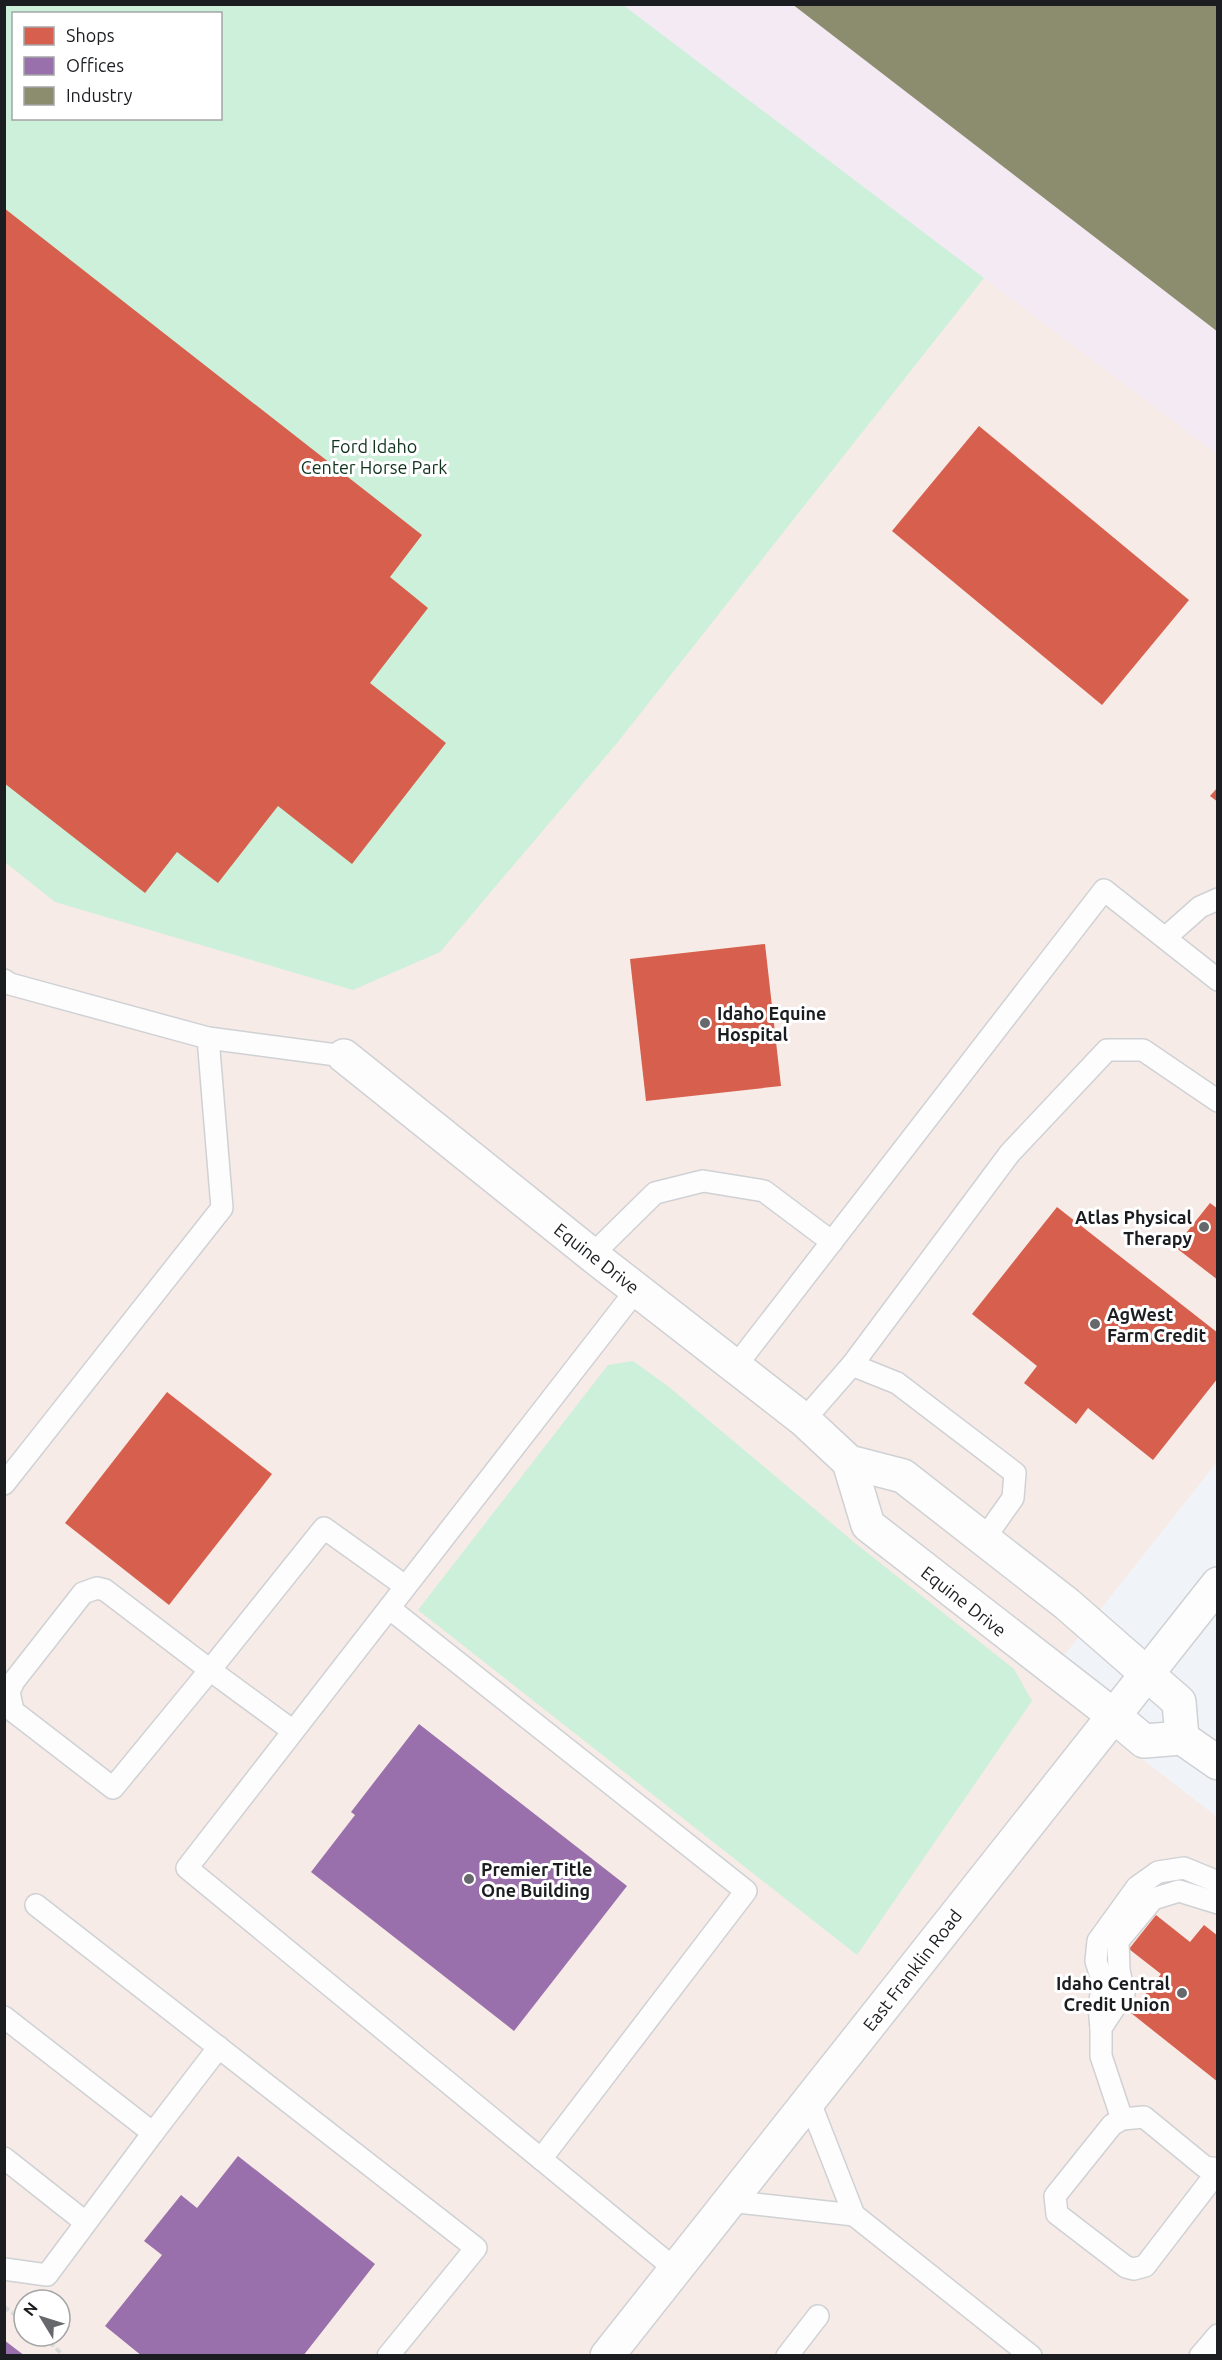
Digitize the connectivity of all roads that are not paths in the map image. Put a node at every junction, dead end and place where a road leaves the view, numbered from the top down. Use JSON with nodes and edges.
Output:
{"nodes":[{"id":1,"x":1218,"y":899,"type":"edge"},
{"id":2,"x":1165,"y":938,"type":"junction"},
{"id":3,"x":4,"y":980,"type":"edge"},
{"id":4,"x":1218,"y":980,"type":"edge"},
{"id":5,"x":208,"y":1038,"type":"junction"},
{"id":6,"x":344,"y":1056,"type":"joint"},
{"id":7,"x":1218,"y":1101,"type":"edge"},
{"id":8,"x":832,"y":1242,"type":"junction"},
{"id":9,"x":592,"y":1255,"type":"junction"},
{"id":10,"x":637,"y":1289,"type":"junction"},
{"id":11,"x":852,"y":1365,"type":"junction"},
{"id":12,"x":735,"y":1367,"type":"junction"},
{"id":13,"x":804,"y":1420,"type":"junction"},
{"id":14,"x":849,"y":1462,"type":"junction"},
{"id":15,"x":4,"y":1484,"type":"edge"},
{"id":16,"x":984,"y":1539,"type":"junction"},
{"id":17,"x":1218,"y":1584,"type":"edge"},
{"id":18,"x":405,"y":1586,"type":"junction"},
{"id":19,"x":388,"y":1608,"type":"junction"},
{"id":20,"x":210,"y":1670,"type":"junction"},
{"id":21,"x":1147,"y":1674,"type":"junction"},
{"id":22,"x":1114,"y":1716,"type":"junction"},
{"id":23,"x":293,"y":1731,"type":"junction"},
{"id":24,"x":1182,"y":1738,"type":"junction"},
{"id":25,"x":1218,"y":1763,"type":"edge"},
{"id":26,"x":1218,"y":1882,"type":"edge"},
{"id":27,"x":1218,"y":1903,"type":"edge"},
{"id":28,"x":36,"y":1905,"type":"dead end"},
{"id":29,"x":4,"y":2017,"type":"edge"},
{"id":30,"x":1101,"y":2028,"type":"junction"},
{"id":31,"x":219,"y":2047,"type":"junction"},
{"id":32,"x":809,"y":2100,"type":"junction"},
{"id":33,"x":1122,"y":2119,"type":"junction"},
{"id":34,"x":153,"y":2133,"type":"junction"},
{"id":35,"x":4,"y":2158,"type":"edge"},
{"id":36,"x":541,"y":2159,"type":"junction"},
{"id":37,"x":1218,"y":2170,"type":"edge"},
{"id":38,"x":728,"y":2201,"type":"junction"},
{"id":39,"x":854,"y":2215,"type":"junction"},
{"id":40,"x":86,"y":2222,"type":"junction"},
{"id":41,"x":675,"y":2269,"type":"junction"},
{"id":42,"x":4,"y":2270,"type":"edge"},
{"id":43,"x":818,"y":2316,"type":"dead end"},
{"id":44,"x":1218,"y":2335,"type":"edge"},
{"id":45,"x":388,"y":2355,"type":"edge"},
{"id":46,"x":607,"y":2355,"type":"edge"},
{"id":47,"x":787,"y":2355,"type":"edge"},
{"id":48,"x":1031,"y":2355,"type":"edge"},
{"id":49,"x":1200,"y":2355,"type":"edge"}],
"edges":[{"from":1,"to":2,"type":"lane"},
{"from":2,"to":4,"type":"lane"},
{"from":2,"to":8,"type":"lane"},
{"from":3,"to":5,"type":"lane"},
{"from":5,"to":6,"type":"lane"},
{"from":5,"to":15,"type":"lane"},
{"from":6,"to":9,"type":"street","name":"Equine Drive"},
{"from":7,"to":11,"type":"lane"},
{"from":8,"to":9,"type":"lane"},
{"from":8,"to":12,"type":"lane"},
{"from":9,"to":10,"type":"street","name":"Equine Drive"},
{"from":10,"to":12,"type":"street","name":"Equine Drive"},
{"from":10,"to":18,"type":"lane"},
{"from":11,"to":13,"type":"lane"},
{"from":11,"to":16,"type":"lane"},
{"from":12,"to":13,"type":"street","name":"Equine Drive"},
{"from":13,"to":14,"type":"street","name":"Equine Drive"},
{"from":14,"to":16,"type":"street","name":"Equine Drive"},
{"from":14,"to":22,"type":"street","name":"Equine Drive"},
{"from":16,"to":21,"type":"street","name":"Equine Drive"},
{"from":17,"to":21,"type":"street","name":"East Franklin Road"},
{"from":18,"to":19,"type":"lane"},
{"from":18,"to":20,"type":"lane"},
{"from":19,"to":23,"type":"lane"},
{"from":19,"to":36,"type":"lane"},
{"from":20,"to":20,"type":"lane"},
{"from":20,"to":23,"type":"lane"},
{"from":21,"to":22,"type":"street","name":"East Franklin Road"},
{"from":21,"to":24,"type":"street","name":"Equine Drive"},
{"from":22,"to":24,"type":"street","name":"Equine Drive"},
{"from":22,"to":32,"type":"street","name":"East Franklin Road"},
{"from":23,"to":36,"type":"lane"},
{"from":24,"to":25,"type":"street"},
{"from":26,"to":30,"type":"lane"},
{"from":27,"to":30,"type":"lane"},
{"from":28,"to":31,"type":"lane"},
{"from":29,"to":34,"type":"lane"},
{"from":30,"to":33,"type":"lane"},
{"from":31,"to":34,"type":"lane"},
{"from":31,"to":45,"type":"lane"},
{"from":32,"to":38,"type":"street","name":"East Franklin Road"},
{"from":32,"to":39,"type":"lane"},
{"from":33,"to":37,"type":"lane"},
{"from":33,"to":37,"type":"lane"},
{"from":34,"to":40,"type":"lane"},
{"from":35,"to":40,"type":"lane"},
{"from":36,"to":41,"type":"lane"},
{"from":38,"to":39,"type":"lane"},
{"from":38,"to":41,"type":"street","name":"East Franklin Road"},
{"from":39,"to":48,"type":"lane"},
{"from":40,"to":42,"type":"lane"},
{"from":41,"to":46,"type":"street","name":"East Franklin Road"},
{"from":43,"to":47,"type":"lane"},
{"from":44,"to":49,"type":"lane"}]}
